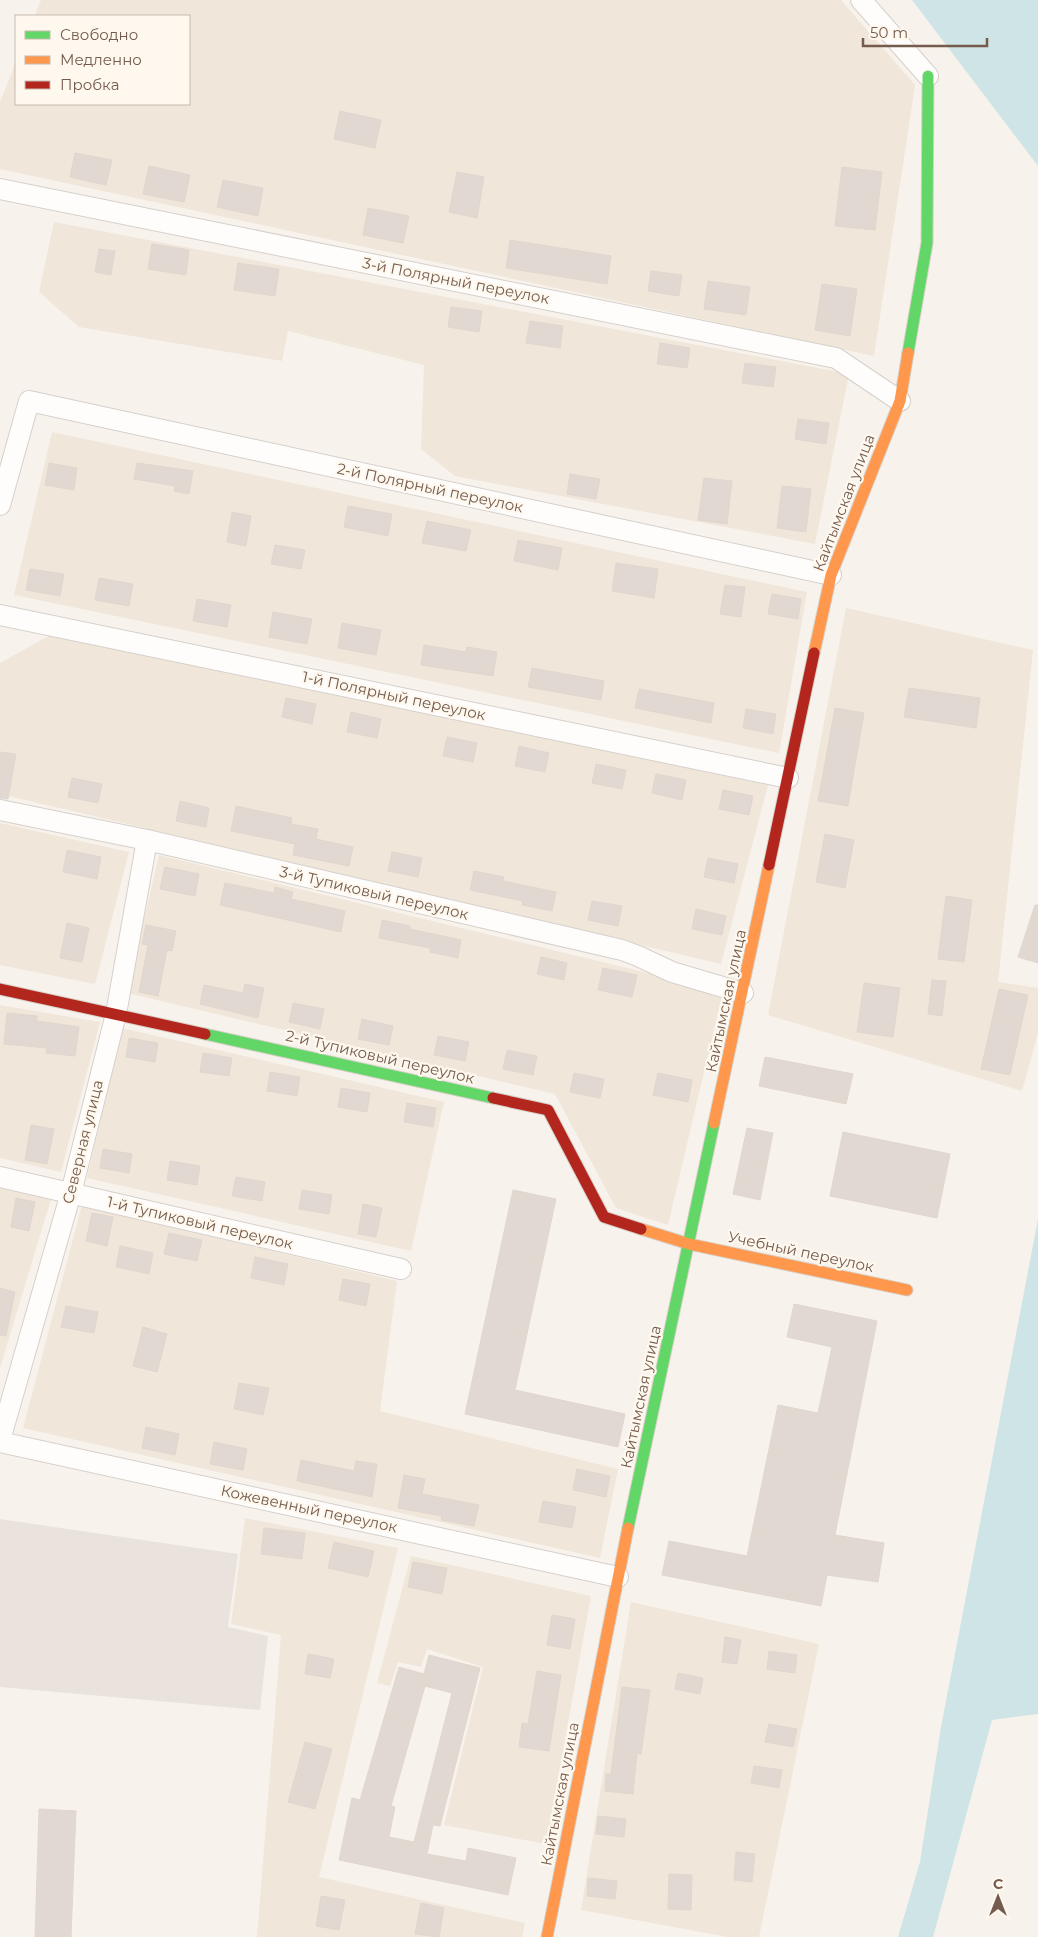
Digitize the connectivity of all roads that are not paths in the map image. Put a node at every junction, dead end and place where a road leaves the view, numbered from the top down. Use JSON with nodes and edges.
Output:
{"nodes":[{"id":1,"x":861,"y":0,"type":"edge"},
{"id":2,"x":928,"y":76,"type":"joint"},
{"id":3,"x":0,"y":189,"type":"edge"},
{"id":4,"x":900,"y":402,"type":"junction"},
{"id":5,"x":0,"y":505,"type":"edge"},
{"id":6,"x":831,"y":575,"type":"junction"},
{"id":7,"x":0,"y":615,"type":"edge"},
{"id":8,"x":788,"y":778,"type":"junction"},
{"id":9,"x":0,"y":810,"type":"edge"},
{"id":10,"x":147,"y":840,"type":"junction"},
{"id":11,"x":0,"y":989,"type":"edge"},
{"id":12,"x":743,"y":993,"type":"junction"},
{"id":13,"x":116,"y":1014,"type":"junction"},
{"id":14,"x":0,"y":1177,"type":"edge"},
{"id":15,"x":71,"y":1193,"type":"junction"},
{"id":16,"x":689,"y":1244,"type":"junction"},
{"id":17,"x":400,"y":1269,"type":"dead end"},
{"id":18,"x":907,"y":1290,"type":"dead end"},
{"id":19,"x":0,"y":1441,"type":"edge"},
{"id":20,"x":618,"y":1577,"type":"junction"},
{"id":21,"x":547,"y":1937,"type":"edge"}],
"edges":[{"from":1,"to":2,"type":"street"},
{"from":2,"to":4,"type":"street","name":"Кайтымская улица"},
{"from":3,"to":4,"type":"street","name":"3-й Полярный переулок"},
{"from":4,"to":6,"type":"street","name":"Кайтымская улица"},
{"from":5,"to":6,"type":"street","name":"2-й Полярный переулок"},
{"from":6,"to":8,"type":"street","name":"Кайтымская улица"},
{"from":7,"to":8,"type":"street","name":"1-й Полярный переулок"},
{"from":8,"to":12,"type":"street","name":"Кайтымская улица"},
{"from":9,"to":10,"type":"street","name":"3-й Тупиковый переулок"},
{"from":10,"to":12,"type":"street","name":"3-й Тупиковый переулок"},
{"from":10,"to":13,"type":"street","name":"Северная улица"},
{"from":11,"to":13,"type":"street","name":"2-й Тупиковый переулок"},
{"from":12,"to":16,"type":"street","name":"Кайтымская улица"},
{"from":13,"to":15,"type":"street","name":"Северная улица"},
{"from":13,"to":16,"type":"street","name":"2-й Тупиковый переулок"},
{"from":14,"to":15,"type":"street","name":"1-й Тупиковый переулок"},
{"from":15,"to":17,"type":"street","name":"1-й Тупиковый переулок"},
{"from":15,"to":19,"type":"street","name":"Северная улица"},
{"from":16,"to":18,"type":"street","name":"Учебный переулок"},
{"from":16,"to":20,"type":"street","name":"Кайтымская улица"},
{"from":19,"to":20,"type":"street","name":"Кожевенный переулок"},
{"from":20,"to":21,"type":"street","name":"Кайтымская улица"}]}
